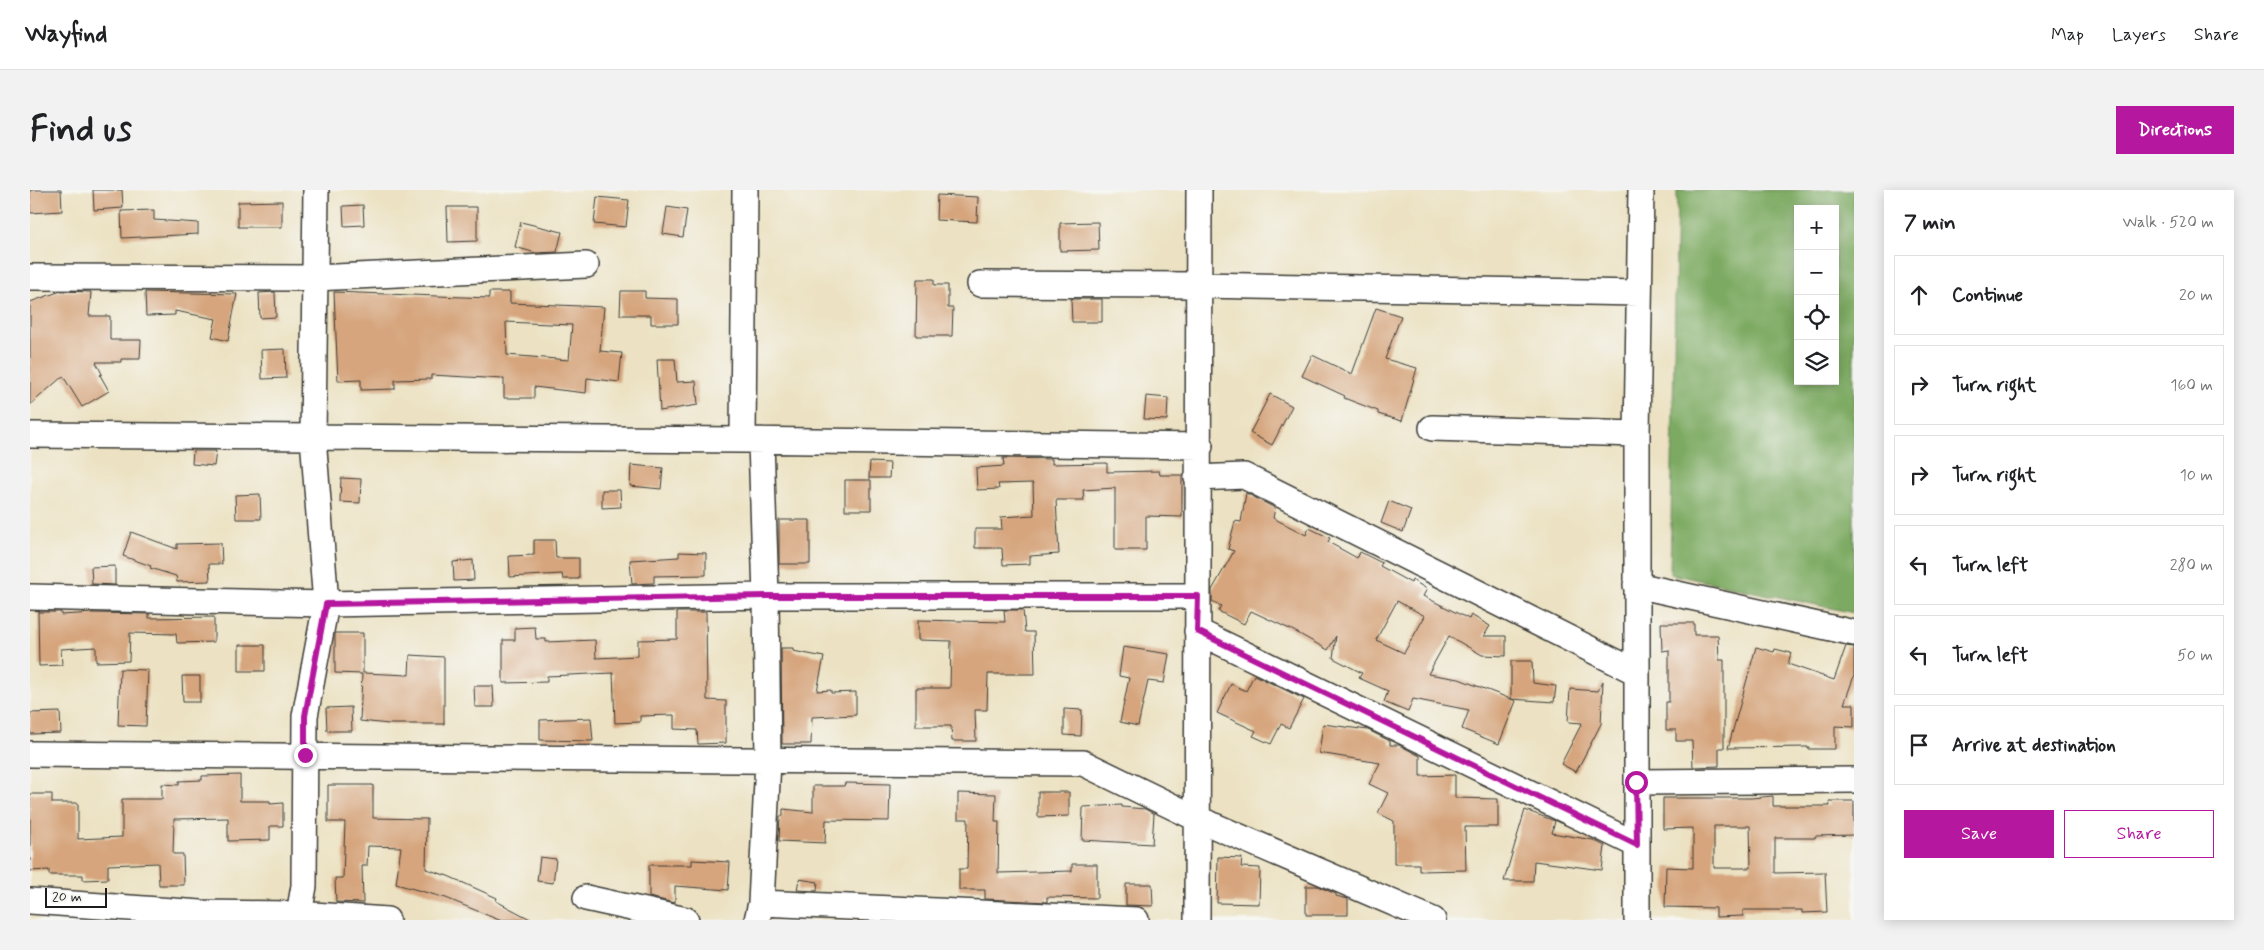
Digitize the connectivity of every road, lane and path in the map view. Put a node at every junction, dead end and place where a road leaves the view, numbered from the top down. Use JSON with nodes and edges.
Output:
{"nodes":[{"id":1,"x":316,"y":190,"type":"edge"},
{"id":2,"x":745,"y":190,"type":"edge"},
{"id":3,"x":1199,"y":190,"type":"edge"},
{"id":4,"x":1641,"y":190,"type":"edge"},
{"id":5,"x":586,"y":265,"type":"dead end"},
{"id":6,"x":30,"y":277,"type":"edge"},
{"id":7,"x":316,"y":278,"type":"junction"},
{"id":8,"x":980,"y":284,"type":"dead end"},
{"id":9,"x":1200,"y":285,"type":"junction"},
{"id":10,"x":1639,"y":293,"type":"junction"},
{"id":11,"x":1432,"y":428,"type":"dead end"},
{"id":12,"x":1637,"y":434,"type":"junction"},
{"id":13,"x":30,"y":435,"type":"edge"},
{"id":14,"x":313,"y":437,"type":"junction"},
{"id":15,"x":752,"y":441,"type":"junction"},
{"id":16,"x":1200,"y":446,"type":"junction"},
{"id":17,"x":1198,"y":478,"type":"junction"},
{"id":18,"x":1636,"y":585,"type":"junction"},
{"id":19,"x":766,"y":596,"type":"junction"},
{"id":20,"x":1198,"y":596,"type":"junction"},
{"id":21,"x":30,"y":597,"type":"edge"},
{"id":22,"x":326,"y":604,"type":"junction"},
{"id":23,"x":1197,"y":631,"type":"junction"},
{"id":24,"x":1854,"y":633,"type":"edge"},
{"id":25,"x":1636,"y":672,"type":"junction"},
{"id":26,"x":30,"y":754,"type":"edge"},
{"id":27,"x":305,"y":755,"type":"junction"},
{"id":28,"x":768,"y":761,"type":"junction"},
{"id":29,"x":1854,"y":780,"type":"edge"},
{"id":30,"x":1636,"y":782,"type":"junction"},
{"id":31,"x":1196,"y":818,"type":"junction"},
{"id":32,"x":1637,"y":845,"type":"junction"},
{"id":33,"x":586,"y":898,"type":"dead end"},
{"id":34,"x":30,"y":901,"type":"edge"},
{"id":35,"x":759,"y":912,"type":"edge"},
{"id":36,"x":298,"y":917,"type":"edge"},
{"id":37,"x":387,"y":920,"type":"edge"},
{"id":38,"x":686,"y":920,"type":"edge"},
{"id":39,"x":1136,"y":920,"type":"edge"},
{"id":40,"x":1197,"y":920,"type":"edge"},
{"id":41,"x":1433,"y":920,"type":"edge"},
{"id":42,"x":1637,"y":920,"type":"edge"}],
"edges":[{"from":1,"to":7,"type":"street"},
{"from":2,"to":15,"type":"street"},
{"from":3,"to":9,"type":"street"},
{"from":4,"to":10,"type":"street"},
{"from":5,"to":7,"type":"street"},
{"from":6,"to":7,"type":"street"},
{"from":7,"to":14,"type":"street"},
{"from":8,"to":9,"type":"street"},
{"from":9,"to":10,"type":"street"},
{"from":9,"to":16,"type":"street"},
{"from":10,"to":12,"type":"street"},
{"from":11,"to":12,"type":"street"},
{"from":12,"to":18,"type":"street"},
{"from":13,"to":14,"type":"street"},
{"from":14,"to":15,"type":"street"},
{"from":14,"to":22,"type":"street"},
{"from":15,"to":16,"type":"street"},
{"from":15,"to":19,"type":"street"},
{"from":16,"to":17,"type":"street"},
{"from":17,"to":20,"type":"street"},
{"from":17,"to":25,"type":"street"},
{"from":18,"to":24,"type":"street"},
{"from":18,"to":25,"type":"street"},
{"from":19,"to":20,"type":"street"},
{"from":19,"to":22,"type":"street"},
{"from":19,"to":28,"type":"street"},
{"from":20,"to":23,"type":"street"},
{"from":21,"to":22,"type":"street"},
{"from":22,"to":27,"type":"street"},
{"from":23,"to":31,"type":"street"},
{"from":23,"to":32,"type":"street"},
{"from":25,"to":30,"type":"street"},
{"from":26,"to":27,"type":"street"},
{"from":27,"to":28,"type":"street"},
{"from":27,"to":36,"type":"street"},
{"from":28,"to":31,"type":"street"},
{"from":28,"to":35,"type":"street"},
{"from":29,"to":30,"type":"street"},
{"from":30,"to":32,"type":"street"},
{"from":31,"to":40,"type":"street"},
{"from":31,"to":41,"type":"street"},
{"from":32,"to":42,"type":"street"},
{"from":33,"to":38,"type":"street"},
{"from":34,"to":36,"type":"street"},
{"from":35,"to":39,"type":"street"},
{"from":36,"to":37,"type":"street"}]}
